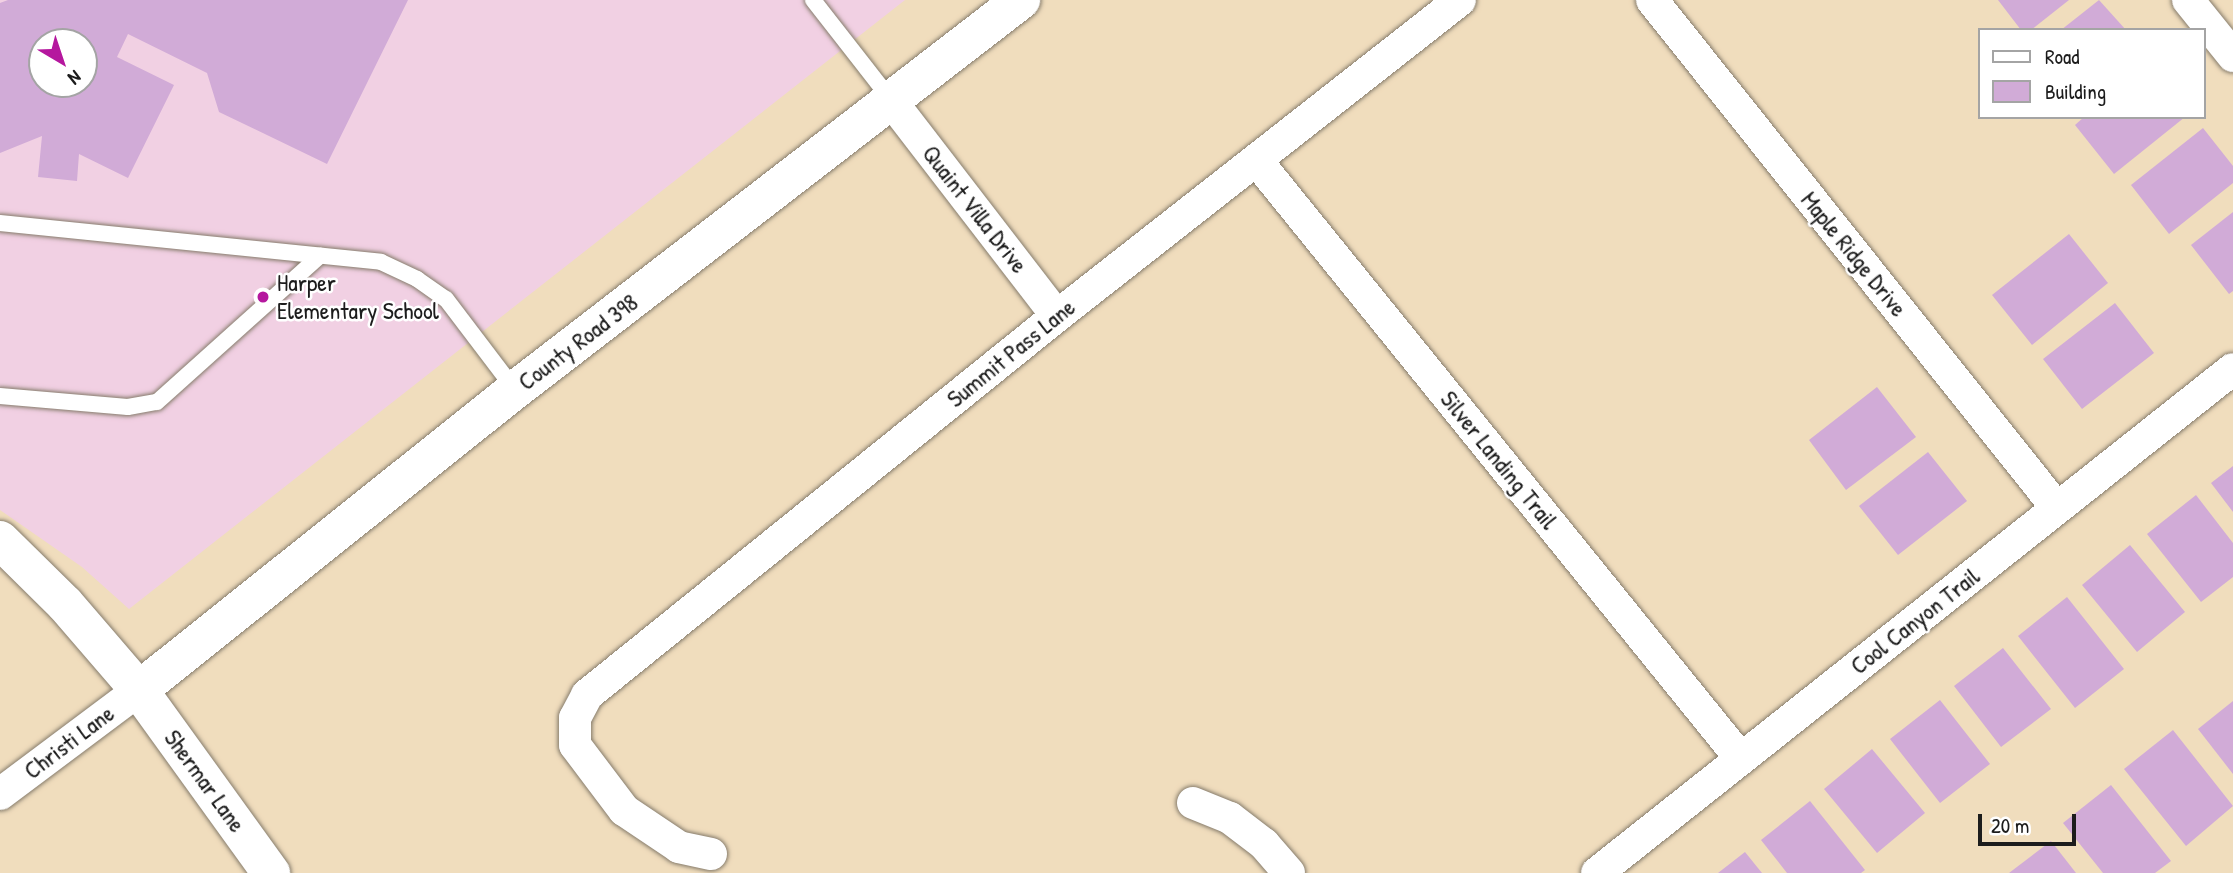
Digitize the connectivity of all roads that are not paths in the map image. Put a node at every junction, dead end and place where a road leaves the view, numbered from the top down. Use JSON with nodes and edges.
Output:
{"nodes":[{"id":1,"x":813,"y":0,"type":"edge"},
{"id":2,"x":1021,"y":0,"type":"edge"},
{"id":3,"x":1460,"y":0,"type":"edge"},
{"id":4,"x":1652,"y":0,"type":"edge"},
{"id":5,"x":2188,"y":0,"type":"edge"},
{"id":6,"x":2233,"y":56,"type":"edge"},
{"id":7,"x":892,"y":102,"type":"junction"},
{"id":8,"x":1257,"y":161,"type":"junction"},
{"id":9,"x":0,"y":223,"type":"edge"},
{"id":10,"x":320,"y":256,"type":"junction"},
{"id":11,"x":1057,"y":316,"type":"junction"},
{"id":12,"x":2233,"y":369,"type":"edge"},
{"id":13,"x":515,"y":390,"type":"junction"},
{"id":14,"x":0,"y":396,"type":"edge"},
{"id":15,"x":2057,"y":509,"type":"junction"},
{"id":16,"x":0,"y":540,"type":"edge"},
{"id":17,"x":139,"y":690,"type":"junction"},
{"id":18,"x":1741,"y":759,"type":"junction"},
{"id":19,"x":0,"y":794,"type":"edge"},
{"id":20,"x":1193,"y":803,"type":"dead end"},
{"id":21,"x":711,"y":854,"type":"dead end"},
{"id":22,"x":271,"y":873,"type":"edge"},
{"id":23,"x":1289,"y":873,"type":"edge"},
{"id":24,"x":1597,"y":873,"type":"edge"}],
"edges":[{"from":1,"to":7,"type":"lane"},
{"from":2,"to":7,"type":"street","name":"County Road 398"},
{"from":3,"to":8,"type":"street","name":"Summit Pass Lane"},
{"from":4,"to":15,"type":"street","name":"Maple Ridge Drive"},
{"from":5,"to":6,"type":"street"},
{"from":7,"to":11,"type":"street","name":"Quaint Villa Drive"},
{"from":7,"to":13,"type":"street","name":"County Road 398"},
{"from":8,"to":11,"type":"street","name":"Summit Pass Lane"},
{"from":8,"to":18,"type":"street","name":"Silver Landing Trail"},
{"from":9,"to":10,"type":"lane"},
{"from":10,"to":13,"type":"lane"},
{"from":10,"to":14,"type":"lane"},
{"from":11,"to":21,"type":"street","name":"Summit Pass Lane"},
{"from":12,"to":15,"type":"street","name":"Cool Canyon Trail"},
{"from":13,"to":17,"type":"street","name":"County Road 398"},
{"from":15,"to":18,"type":"street","name":"Cool Canyon Trail"},
{"from":16,"to":17,"type":"street","name":"Shermar Lane"},
{"from":17,"to":19,"type":"street","name":"Christi Lane"},
{"from":17,"to":22,"type":"street","name":"Shermar Lane"},
{"from":18,"to":24,"type":"street","name":"Cool Canyon Trail"},
{"from":20,"to":23,"type":"street"}]}
